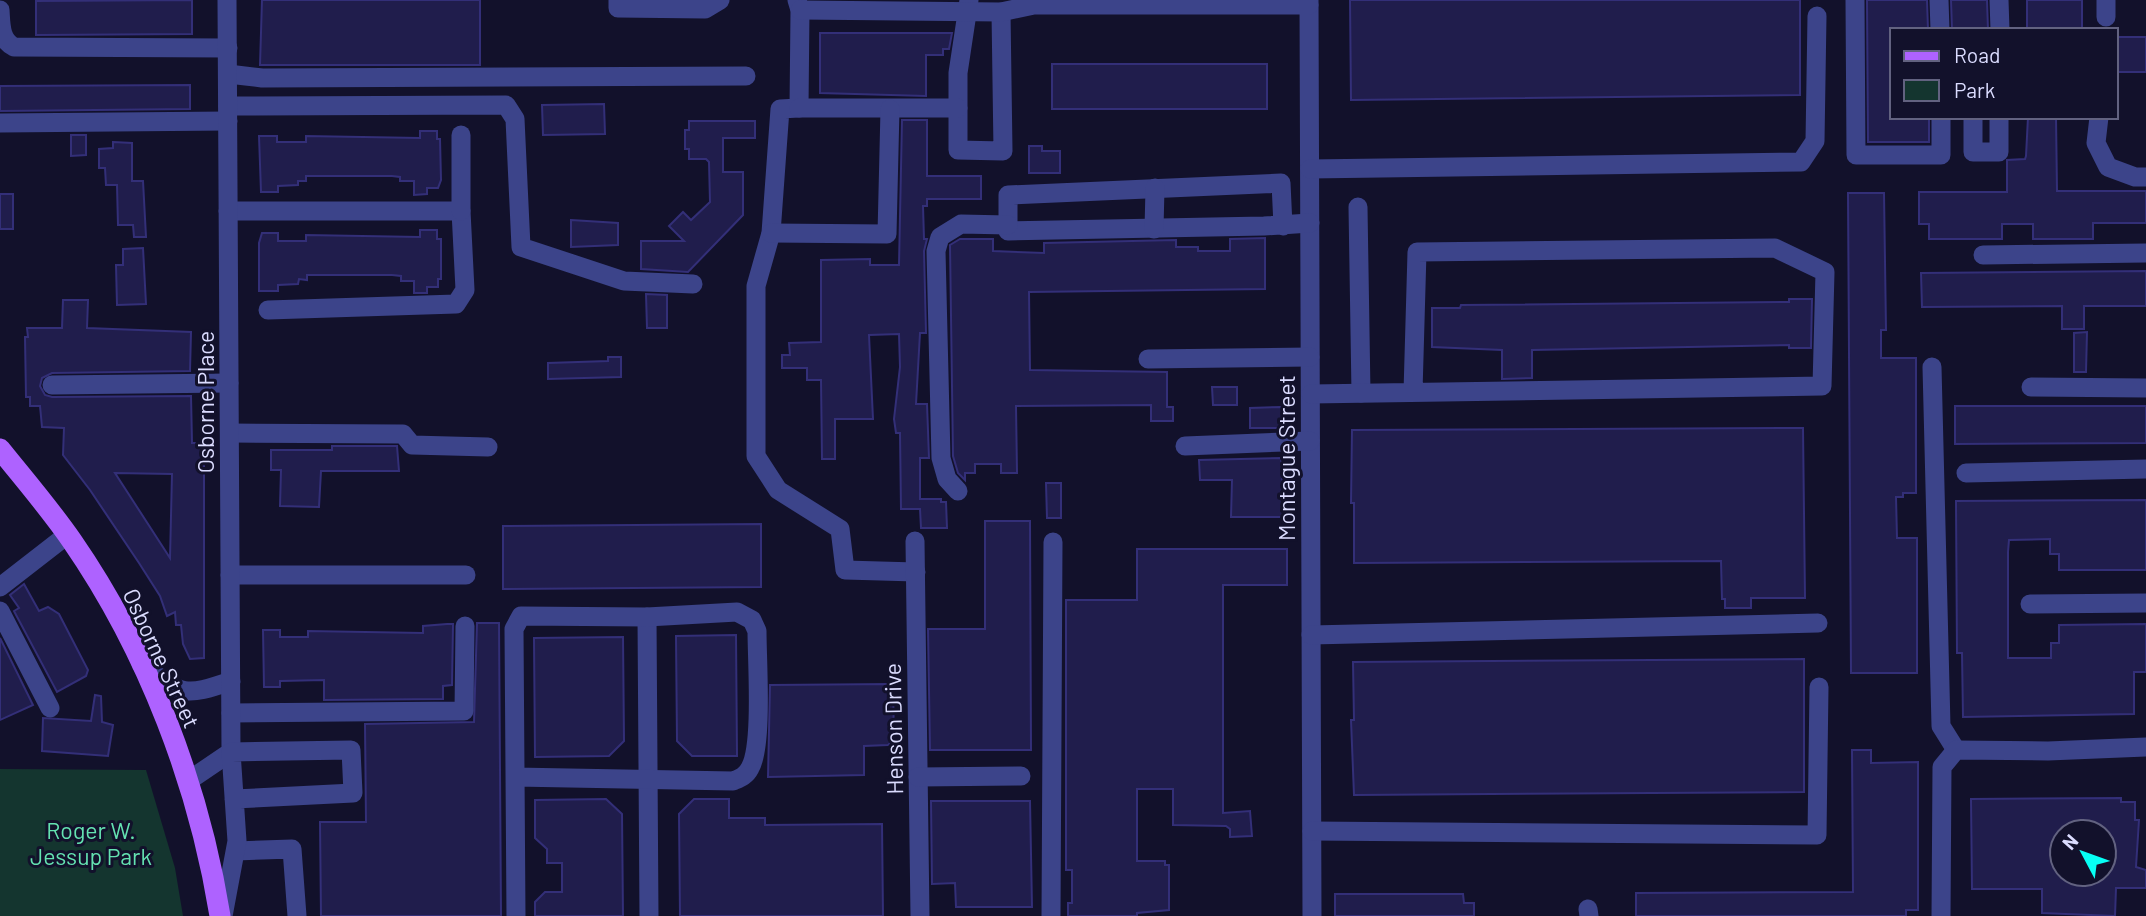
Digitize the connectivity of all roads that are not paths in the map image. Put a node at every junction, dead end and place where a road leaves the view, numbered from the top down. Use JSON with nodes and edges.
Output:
{"nodes":[{"id":1,"x":228,"y":0,"type":"edge"},
{"id":2,"x":618,"y":0,"type":"edge"},
{"id":3,"x":720,"y":0,"type":"edge"},
{"id":4,"x":1855,"y":0,"type":"edge"},
{"id":5,"x":1939,"y":0,"type":"edge"},
{"id":6,"x":1999,"y":0,"type":"edge"},
{"id":7,"x":1034,"y":2,"type":"edge"},
{"id":8,"x":1310,"y":2,"type":"edge"},
{"id":9,"x":798,"y":5,"type":"edge"},
{"id":10,"x":969,"y":6,"type":"edge"},
{"id":11,"x":0,"y":10,"type":"edge"},
{"id":12,"x":1002,"y":12,"type":"junction"},
{"id":13,"x":1817,"y":16,"type":"dead end"},
{"id":14,"x":1940,"y":28,"type":"edge"},
{"id":15,"x":2000,"y":28,"type":"edge"},
{"id":16,"x":228,"y":48,"type":"junction"},
{"id":17,"x":228,"y":74,"type":"junction"},
{"id":18,"x":747,"y":76,"type":"dead end"},
{"id":19,"x":799,"y":108,"type":"junction"},
{"id":20,"x":958,"y":108,"type":"junction"},
{"id":21,"x":890,"y":109,"type":"junction"},
{"id":22,"x":228,"y":114,"type":"junction"},
{"id":23,"x":1941,"y":119,"type":"edge"},
{"id":24,"x":1973,"y":119,"type":"edge"},
{"id":25,"x":1999,"y":119,"type":"edge"},
{"id":26,"x":2099,"y":119,"type":"edge"},
{"id":27,"x":0,"y":123,"type":"edge"},
{"id":28,"x":461,"y":135,"type":"dead end"},
{"id":29,"x":1310,"y":169,"type":"junction"},
{"id":30,"x":2146,"y":177,"type":"edge"},
{"id":31,"x":1155,"y":188,"type":"junction"},
{"id":32,"x":1358,"y":207,"type":"dead end"},
{"id":33,"x":228,"y":211,"type":"junction"},
{"id":34,"x":461,"y":211,"type":"junction"},
{"id":35,"x":1310,"y":223,"type":"junction"},
{"id":36,"x":1008,"y":225,"type":"junction"},
{"id":37,"x":1283,"y":226,"type":"junction"},
{"id":38,"x":1154,"y":229,"type":"junction"},
{"id":39,"x":771,"y":233,"type":"junction"},
{"id":40,"x":2146,"y":253,"type":"edge"},
{"id":41,"x":1983,"y":256,"type":"dead end"},
{"id":42,"x":694,"y":284,"type":"dead end"},
{"id":43,"x":268,"y":310,"type":"dead end"},
{"id":44,"x":1310,"y":357,"type":"junction"},
{"id":45,"x":1148,"y":359,"type":"dead end"},
{"id":46,"x":1931,"y":367,"type":"dead end"},
{"id":47,"x":229,"y":383,"type":"junction"},
{"id":48,"x":52,"y":385,"type":"dead end"},
{"id":49,"x":2031,"y":387,"type":"dead end"},
{"id":50,"x":2146,"y":388,"type":"edge"},
{"id":51,"x":1413,"y":392,"type":"junction"},
{"id":52,"x":1361,"y":393,"type":"junction"},
{"id":53,"x":1311,"y":394,"type":"junction"},
{"id":54,"x":230,"y":433,"type":"junction"},
{"id":55,"x":1310,"y":441,"type":"junction"},
{"id":56,"x":1185,"y":446,"type":"dead end"},
{"id":57,"x":488,"y":447,"type":"dead end"},
{"id":58,"x":0,"y":449,"type":"edge"},
{"id":59,"x":2146,"y":468,"type":"edge"},
{"id":60,"x":1966,"y":473,"type":"dead end"},
{"id":61,"x":957,"y":491,"type":"dead end"},
{"id":62,"x":67,"y":535,"type":"junction"},
{"id":63,"x":915,"y":541,"type":"dead end"},
{"id":64,"x":1053,"y":542,"type":"dead end"},
{"id":65,"x":916,"y":572,"type":"junction"},
{"id":66,"x":230,"y":575,"type":"junction"},
{"id":67,"x":466,"y":575,"type":"dead end"},
{"id":68,"x":0,"y":587,"type":"edge"},
{"id":69,"x":2146,"y":603,"type":"edge"},
{"id":70,"x":2030,"y":604,"type":"dead end"},
{"id":71,"x":0,"y":611,"type":"edge"},
{"id":72,"x":647,"y":617,"type":"junction"},
{"id":73,"x":1818,"y":623,"type":"dead end"},
{"id":74,"x":465,"y":626,"type":"dead end"},
{"id":75,"x":1311,"y":635,"type":"junction"},
{"id":76,"x":140,"y":663,"type":"junction"},
{"id":77,"x":231,"y":681,"type":"junction"},
{"id":78,"x":1819,"y":687,"type":"dead end"},
{"id":79,"x":50,"y":708,"type":"dead end"},
{"id":80,"x":231,"y":713,"type":"junction"},
{"id":81,"x":2146,"y":747,"type":"edge"},
{"id":82,"x":1955,"y":750,"type":"junction"},
{"id":83,"x":231,"y":752,"type":"junction"},
{"id":84,"x":1021,"y":776,"type":"dead end"},
{"id":85,"x":516,"y":777,"type":"junction"},
{"id":86,"x":919,"y":777,"type":"junction"},
{"id":87,"x":649,"y":779,"type":"junction"},
{"id":88,"x":188,"y":781,"type":"junction"},
{"id":89,"x":234,"y":799,"type":"junction"},
{"id":90,"x":1312,"y":831,"type":"junction"},
{"id":91,"x":236,"y":850,"type":"junction"},
{"id":92,"x":222,"y":916,"type":"edge"},
{"id":93,"x":297,"y":916,"type":"edge"},
{"id":94,"x":516,"y":916,"type":"edge"},
{"id":95,"x":649,"y":916,"type":"edge"},
{"id":96,"x":920,"y":916,"type":"edge"},
{"id":97,"x":1051,"y":916,"type":"edge"},
{"id":98,"x":1312,"y":916,"type":"edge"},
{"id":99,"x":1941,"y":916,"type":"edge"}],
"edges":[{"from":1,"to":16,"type":"street","name":"Osborne Place"},
{"from":2,"to":3,"type":"street"},
{"from":4,"to":23,"type":"street"},
{"from":5,"to":14,"type":"street"},
{"from":6,"to":15,"type":"street"},
{"from":7,"to":8,"type":"street"},
{"from":7,"to":12,"type":"street"},
{"from":8,"to":29,"type":"street","name":"Montague Street"},
{"from":9,"to":10,"type":"street"},
{"from":9,"to":19,"type":"street"},
{"from":10,"to":12,"type":"street"},
{"from":10,"to":20,"type":"street"},
{"from":11,"to":16,"type":"street"},
{"from":12,"to":20,"type":"street"},
{"from":13,"to":29,"type":"street"},
{"from":16,"to":17,"type":"street","name":"Osborne Place"},
{"from":17,"to":18,"type":"street"},
{"from":17,"to":22,"type":"street","name":"Osborne Place"},
{"from":19,"to":21,"type":"street"},
{"from":19,"to":39,"type":"street"},
{"from":20,"to":21,"type":"street"},
{"from":21,"to":39,"type":"street"},
{"from":22,"to":27,"type":"street"},
{"from":22,"to":33,"type":"street","name":"Osborne Place"},
{"from":22,"to":42,"type":"street"},
{"from":24,"to":25,"type":"street"},
{"from":26,"to":30,"type":"street"},
{"from":28,"to":34,"type":"street"},
{"from":29,"to":35,"type":"street","name":"Montague Street"},
{"from":31,"to":36,"type":"street"},
{"from":31,"to":37,"type":"street"},
{"from":31,"to":38,"type":"street"},
{"from":32,"to":52,"type":"street"},
{"from":33,"to":34,"type":"street"},
{"from":33,"to":47,"type":"street","name":"Osborne Place"},
{"from":34,"to":43,"type":"street"},
{"from":35,"to":37,"type":"street"},
{"from":35,"to":44,"type":"street","name":"Montague Street"},
{"from":36,"to":38,"type":"street"},
{"from":36,"to":61,"type":"street"},
{"from":37,"to":38,"type":"street"},
{"from":39,"to":65,"type":"street"},
{"from":40,"to":41,"type":"street"},
{"from":44,"to":45,"type":"street"},
{"from":44,"to":53,"type":"street","name":"Montague Street"},
{"from":46,"to":82,"type":"street"},
{"from":47,"to":48,"type":"street"},
{"from":47,"to":54,"type":"street","name":"Osborne Place"},
{"from":49,"to":50,"type":"street"},
{"from":51,"to":51,"type":"street"},
{"from":51,"to":52,"type":"street"},
{"from":52,"to":53,"type":"street"},
{"from":53,"to":55,"type":"street","name":"Montague Street"},
{"from":54,"to":57,"type":"street"},
{"from":54,"to":66,"type":"street","name":"Osborne Place"},
{"from":55,"to":56,"type":"street"},
{"from":55,"to":75,"type":"street","name":"Montague Street"},
{"from":58,"to":62,"type":"main road","name":"Osborne Street"},
{"from":59,"to":60,"type":"street"},
{"from":62,"to":68,"type":"street"},
{"from":62,"to":76,"type":"main road","name":"Osborne Street"},
{"from":63,"to":65,"type":"street","name":"Henson Drive"},
{"from":64,"to":97,"type":"street"},
{"from":65,"to":86,"type":"street","name":"Henson Drive"},
{"from":66,"to":67,"type":"street"},
{"from":66,"to":77,"type":"street","name":"Osborne Place"},
{"from":69,"to":70,"type":"street"},
{"from":71,"to":79,"type":"street"},
{"from":72,"to":85,"type":"street"},
{"from":72,"to":87,"type":"street"},
{"from":72,"to":87,"type":"street"},
{"from":73,"to":75,"type":"street"},
{"from":74,"to":80,"type":"street"},
{"from":75,"to":90,"type":"street","name":"Montague Street"},
{"from":76,"to":77,"type":"street"},
{"from":76,"to":88,"type":"main road","name":"Osborne Street"},
{"from":77,"to":80,"type":"street","name":"Osborne Place"},
{"from":78,"to":90,"type":"street"},
{"from":80,"to":83,"type":"street","name":"Osborne Place"},
{"from":81,"to":82,"type":"street"},
{"from":82,"to":99,"type":"street"},
{"from":83,"to":88,"type":"street"},
{"from":83,"to":89,"type":"street","name":"Osborne Place"},
{"from":83,"to":89,"type":"street"},
{"from":84,"to":86,"type":"street"},
{"from":85,"to":87,"type":"street"},
{"from":85,"to":94,"type":"street"},
{"from":86,"to":96,"type":"street","name":"Henson Drive"},
{"from":87,"to":95,"type":"street"},
{"from":88,"to":92,"type":"main road","name":"Osborne Street"},
{"from":89,"to":91,"type":"street","name":"Osborne Place"},
{"from":90,"to":98,"type":"street","name":"Montague Street"},
{"from":91,"to":92,"type":"street","name":"Osborne Place"},
{"from":91,"to":93,"type":"street"}]}
